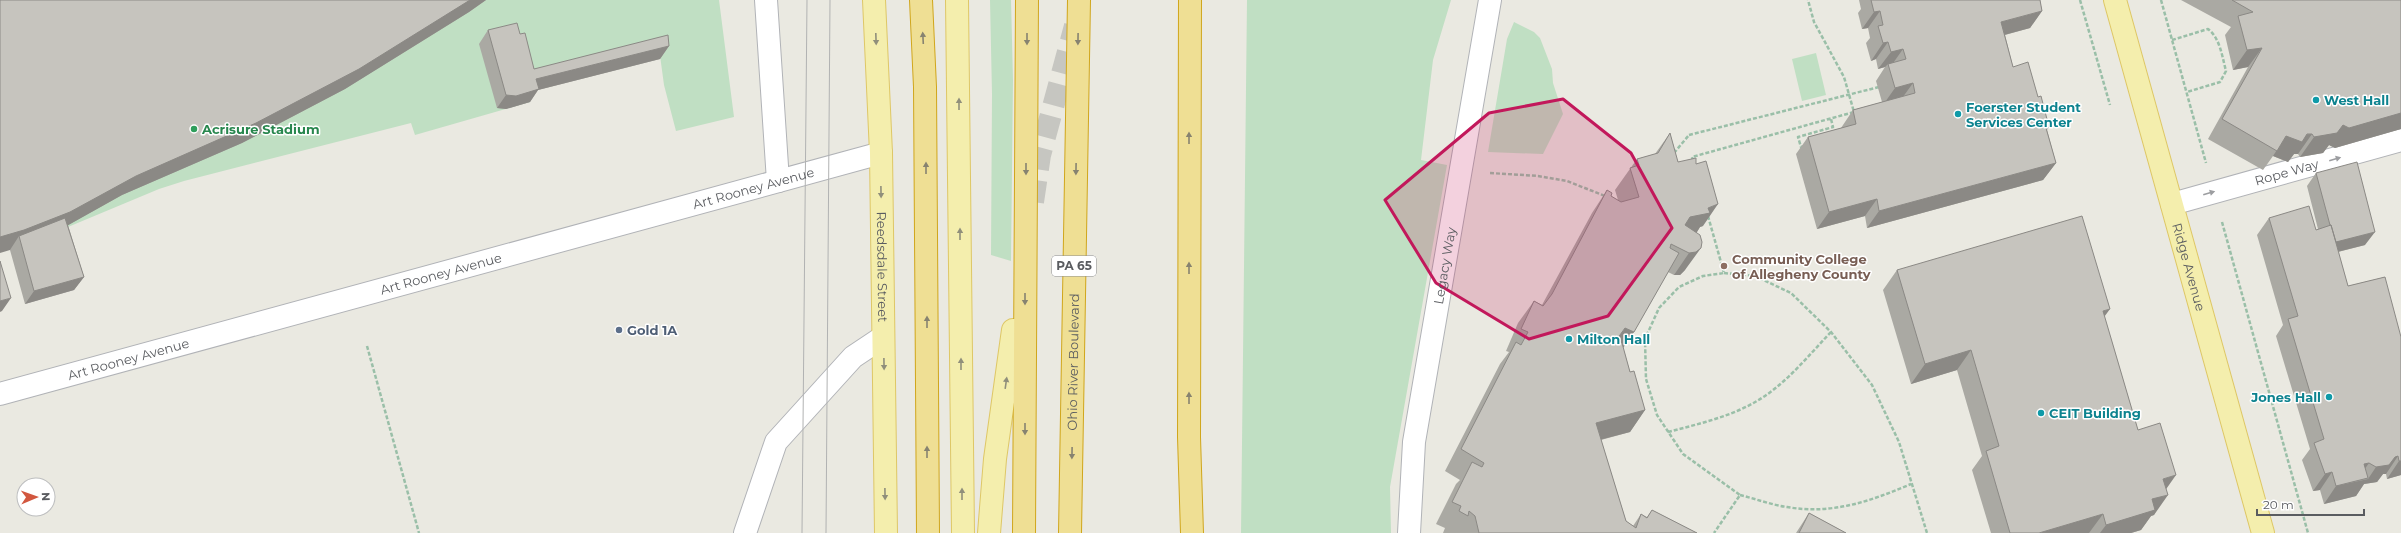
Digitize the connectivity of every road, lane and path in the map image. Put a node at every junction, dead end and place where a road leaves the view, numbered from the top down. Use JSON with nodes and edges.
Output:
{"nodes":[{"id":1,"x":766,"y":0,"type":"edge"},
{"id":2,"x":874,"y":0,"type":"edge"},
{"id":3,"x":921,"y":0,"type":"edge"},
{"id":4,"x":957,"y":0,"type":"edge"},
{"id":5,"x":1027,"y":0,"type":"edge"},
{"id":6,"x":1078,"y":0,"type":"edge"},
{"id":7,"x":1190,"y":0,"type":"edge"},
{"id":8,"x":1490,"y":0,"type":"edge"},
{"id":9,"x":1808,"y":0,"type":"edge"},
{"id":10,"x":2115,"y":0,"type":"edge"},
{"id":11,"x":2161,"y":0,"type":"edge"},
{"id":12,"x":2172,"y":40,"type":"junction"},
{"id":13,"x":1878,"y":87,"type":"dead end"},
{"id":14,"x":2186,"y":92,"type":"junction"},
{"id":15,"x":1831,"y":118,"type":"junction"},
{"id":16,"x":2401,"y":140,"type":"edge"},
{"id":17,"x":1808,"y":145,"type":"edge"},
{"id":18,"x":881,"y":153,"type":"junction"},
{"id":19,"x":1669,"y":159,"type":"edge"},
{"id":20,"x":1694,"y":164,"type":"edge"},
{"id":21,"x":1461,"y":171,"type":"junction"},
{"id":22,"x":778,"y":181,"type":"junction"},
{"id":23,"x":2214,"y":192,"type":"junction"},
{"id":24,"x":1607,"y":197,"type":"edge"},
{"id":25,"x":2172,"y":204,"type":"junction"},
{"id":26,"x":1708,"y":215,"type":"edge"},
{"id":27,"x":1724,"y":273,"type":"junction"},
{"id":28,"x":1013,"y":330,"type":"dead end"},
{"id":29,"x":1831,"y":332,"type":"junction"},
{"id":30,"x":883,"y":337,"type":"junction"},
{"id":31,"x":367,"y":346,"type":"dead end"},
{"id":32,"x":0,"y":394,"type":"edge"},
{"id":33,"x":1668,"y":432,"type":"junction"},
{"id":34,"x":1188,"y":437,"type":"junction"},
{"id":35,"x":1912,"y":484,"type":"junction"},
{"id":36,"x":1740,"y":495,"type":"junction"},
{"id":37,"x":419,"y":533,"type":"edge"},
{"id":38,"x":745,"y":533,"type":"edge"},
{"id":39,"x":886,"y":533,"type":"edge"},
{"id":40,"x":928,"y":533,"type":"edge"},
{"id":41,"x":963,"y":533,"type":"edge"},
{"id":42,"x":989,"y":533,"type":"edge"},
{"id":43,"x":1024,"y":533,"type":"edge"},
{"id":44,"x":1070,"y":533,"type":"edge"},
{"id":45,"x":1183,"y":533,"type":"edge"},
{"id":46,"x":1192,"y":533,"type":"edge"},
{"id":47,"x":1409,"y":533,"type":"edge"},
{"id":48,"x":1714,"y":533,"type":"edge"},
{"id":49,"x":1927,"y":533,"type":"edge"},
{"id":50,"x":2263,"y":533,"type":"edge"},
{"id":51,"x":2308,"y":533,"type":"edge"}],
"edges":[{"from":1,"to":22,"type":"street"},
{"from":2,"to":18,"type":"main road","name":"Reedsdale Street","one_way":true},
{"from":40,"to":3,"type":"highway","one_way":true},
{"from":41,"to":4,"type":"main road","one_way":true},
{"from":5,"to":43,"type":"highway","one_way":true},
{"from":6,"to":44,"type":"highway","name":"Ohio River Boulevard","number":"PA 65","one_way":true},
{"from":34,"to":7,"type":"highway","one_way":true},
{"from":8,"to":21,"type":"street","name":"Legacy Way"},
{"from":9,"to":15,"type":"path"},
{"from":10,"to":25,"type":"main road","name":"Ridge Avenue"},
{"from":11,"to":12,"type":"path"},
{"from":12,"to":14,"type":"path"},
{"from":12,"to":14,"type":"path"},
{"from":13,"to":19,"type":"path","bridge":true},
{"from":14,"to":23,"type":"path"},
{"from":15,"to":17,"type":"path"},
{"from":15,"to":20,"type":"path"},
{"from":23,"to":16,"type":"street","name":"Rope Way","one_way":true},
{"from":18,"to":22,"type":"street","name":"Art Rooney Avenue"},
{"from":18,"to":30,"type":"main road","name":"Reedsdale Street","one_way":true},
{"from":21,"to":24,"type":"path"},
{"from":21,"to":47,"type":"street","name":"Legacy Way"},
{"from":22,"to":32,"type":"street","name":"Art Rooney Avenue"},
{"from":25,"to":23,"type":"street","name":"Rope Way","one_way":true},
{"from":23,"to":51,"type":"path"},
{"from":25,"to":50,"type":"main road","name":"Ridge Avenue"},
{"from":26,"to":27,"type":"path"},
{"from":27,"to":29,"type":"path"},
{"from":27,"to":33,"type":"path"},
{"from":42,"to":28,"type":"main road","one_way":true},
{"from":29,"to":33,"type":"path"},
{"from":29,"to":35,"type":"path"},
{"from":30,"to":38,"type":"street"},
{"from":30,"to":39,"type":"main road","name":"Reedsdale Street","one_way":true},
{"from":31,"to":37,"type":"path"},
{"from":33,"to":36,"type":"path"},
{"from":34,"to":45,"type":"highway"},
{"from":34,"to":46,"type":"highway"},
{"from":35,"to":36,"type":"path"},
{"from":35,"to":49,"type":"path"},
{"from":36,"to":48,"type":"path"}]}
